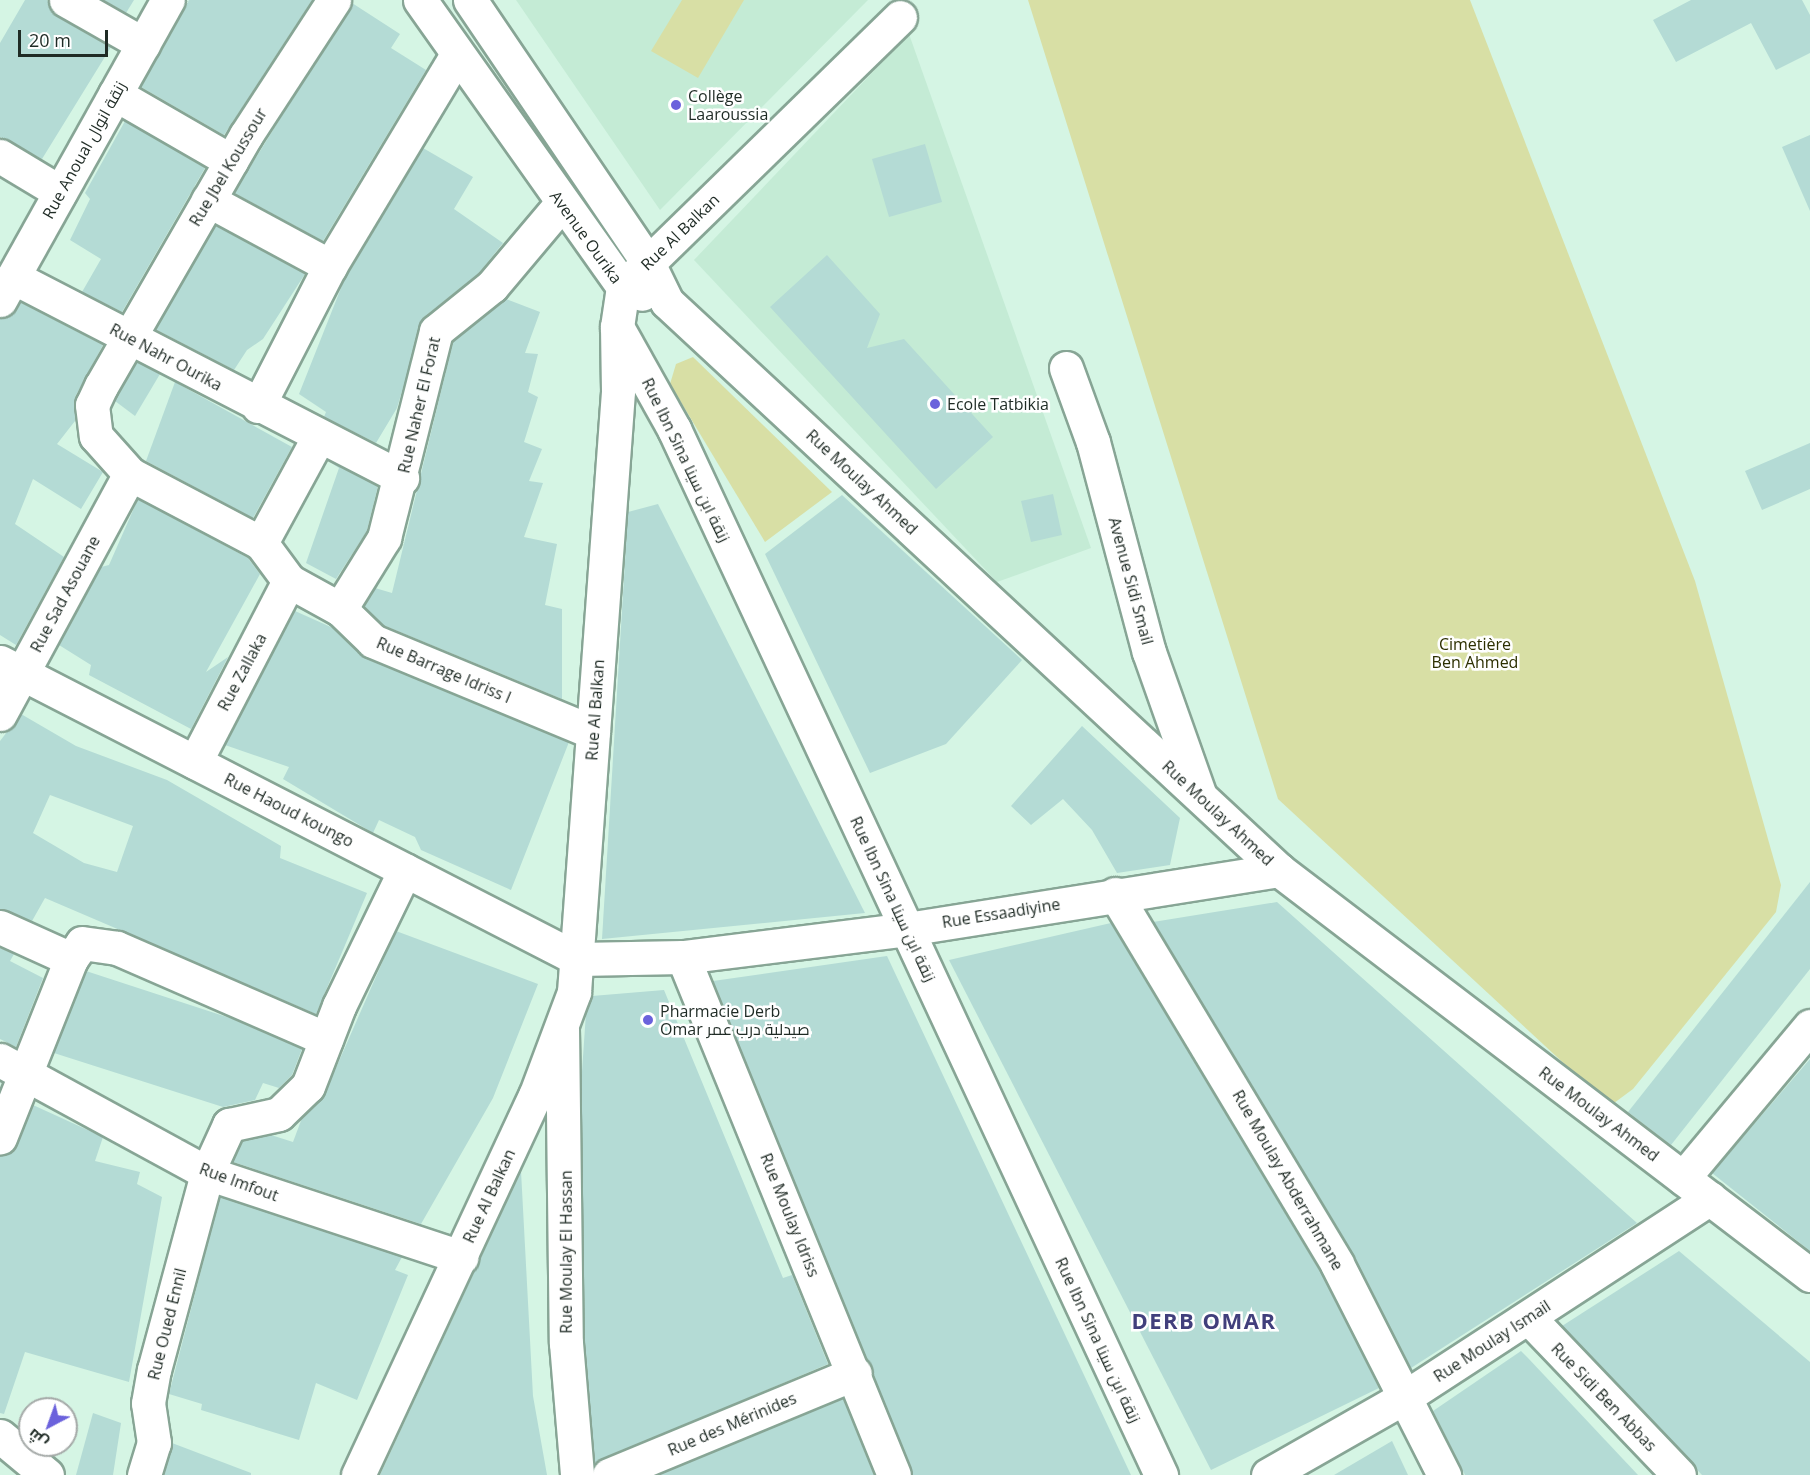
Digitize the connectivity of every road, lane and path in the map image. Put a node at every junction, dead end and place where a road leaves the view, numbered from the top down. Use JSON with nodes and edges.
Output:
{"nodes":[{"id":1,"x":66,"y":0,"type":"edge"},
{"id":2,"x":168,"y":0,"type":"edge"},
{"id":3,"x":334,"y":0,"type":"edge"},
{"id":4,"x":420,"y":0,"type":"edge"},
{"id":5,"x":470,"y":0,"type":"edge"},
{"id":6,"x":900,"y":16,"type":"dead end"},
{"id":7,"x":143,"y":44,"type":"junction"},
{"id":8,"x":456,"y":55,"type":"junction"},
{"id":9,"x":115,"y":94,"type":"junction"},
{"id":10,"x":0,"y":156,"type":"edge"},
{"id":11,"x":231,"y":161,"type":"junction"},
{"id":12,"x":60,"y":192,"type":"junction"},
{"id":13,"x":208,"y":200,"type":"junction"},
{"id":14,"x":562,"y":203,"type":"junction"},
{"id":15,"x":648,"y":263,"type":"junction"},
{"id":16,"x":330,"y":266,"type":"junction"},
{"id":17,"x":623,"y":287,"type":"junction"},
{"id":18,"x":6,"y":289,"type":"edge"},
{"id":19,"x":667,"y":302,"type":"junction"},
{"id":20,"x":617,"y":327,"type":"junction"},
{"id":21,"x":129,"y":337,"type":"junction"},
{"id":22,"x":1066,"y":368,"type":"dead end"},
{"id":23,"x":258,"y":406,"type":"junction"},
{"id":24,"x":319,"y":436,"type":"junction"},
{"id":25,"x":130,"y":474,"type":"junction"},
{"id":26,"x":402,"y":478,"type":"junction"},
{"id":27,"x":261,"y":543,"type":"junction"},
{"id":28,"x":289,"y":581,"type":"junction"},
{"id":29,"x":340,"y":609,"type":"junction"},
{"id":30,"x":11,"y":667,"type":"edge"},
{"id":31,"x":0,"y":714,"type":"edge"},
{"id":32,"x":593,"y":732,"type":"junction"},
{"id":33,"x":195,"y":762,"type":"junction"},
{"id":34,"x":1199,"y":794,"type":"junction"},
{"id":35,"x":405,"y":870,"type":"junction"},
{"id":36,"x":1279,"y":870,"type":"junction"},
{"id":37,"x":1115,"y":894,"type":"junction"},
{"id":38,"x":0,"y":927,"type":"edge"},
{"id":39,"x":907,"y":929,"type":"junction"},
{"id":40,"x":683,"y":957,"type":"junction"},
{"id":41,"x":71,"y":959,"type":"junction"},
{"id":42,"x":578,"y":959,"type":"junction"},
{"id":43,"x":1810,"y":1026,"type":"edge"},
{"id":44,"x":562,"y":1029,"type":"junction"},
{"id":45,"x":326,"y":1039,"type":"junction"},
{"id":46,"x":13,"y":1066,"type":"edge"},
{"id":47,"x":0,"y":1137,"type":"edge"},
{"id":48,"x":207,"y":1173,"type":"junction"},
{"id":49,"x":1683,"y":1178,"type":"junction"},
{"id":50,"x":1710,"y":1198,"type":"junction"},
{"id":51,"x":461,"y":1257,"type":"junction"},
{"id":52,"x":1810,"y":1275,"type":"edge"},
{"id":53,"x":1529,"y":1318,"type":"junction"},
{"id":54,"x":855,"y":1373,"type":"junction"},
{"id":55,"x":1405,"y":1397,"type":"junction"},
{"id":56,"x":0,"y":1436,"type":"edge"},
{"id":57,"x":47,"y":1475,"type":"edge"},
{"id":58,"x":144,"y":1475,"type":"edge"},
{"id":59,"x":358,"y":1475,"type":"edge"},
{"id":60,"x":577,"y":1475,"type":"edge"},
{"id":61,"x":609,"y":1475,"type":"edge"},
{"id":62,"x":894,"y":1475,"type":"edge"},
{"id":63,"x":1161,"y":1475,"type":"edge"},
{"id":64,"x":1268,"y":1475,"type":"edge"},
{"id":65,"x":1444,"y":1475,"type":"edge"},
{"id":66,"x":1679,"y":1475,"type":"edge"}],
"edges":[{"from":1,"to":7,"type":"street"},
{"from":2,"to":7,"type":"street","name":"Rue Anoual زنقة انوال"},
{"from":3,"to":11,"type":"street","name":"Rue Jbel Koussour"},
{"from":4,"to":8,"type":"street","name":"Avenue Ourika"},
{"from":5,"to":15,"type":"street"},
{"from":6,"to":15,"type":"street","name":"Rue Al Balkan"},
{"from":7,"to":9,"type":"street","name":"Rue Anoual زنقة انوال"},
{"from":8,"to":14,"type":"street","name":"Avenue Ourika"},
{"from":8,"to":16,"type":"street"},
{"from":9,"to":11,"type":"street"},
{"from":9,"to":12,"type":"street","name":"Rue Anoual زنقة انوال"},
{"from":10,"to":12,"type":"street"},
{"from":11,"to":13,"type":"street","name":"Rue Jbel Koussour"},
{"from":12,"to":18,"type":"street","name":"Rue Anoual زنقة انوال"},
{"from":13,"to":16,"type":"street"},
{"from":13,"to":21,"type":"street","name":"Rue Jbel Koussour"},
{"from":14,"to":17,"type":"street","name":"Avenue Ourika"},
{"from":14,"to":26,"type":"street","name":"Rue Naher El Forat"},
{"from":15,"to":17,"type":"street","name":"Rue Al Balkan"},
{"from":15,"to":19,"type":"street"},
{"from":16,"to":23,"type":"street"},
{"from":17,"to":19,"type":"street","name":"Avenue Ourika"},
{"from":17,"to":20,"type":"street","name":"Rue Al Balkan"},
{"from":18,"to":21,"type":"street","name":"Rue Nahr Ourika"},
{"from":19,"to":34,"type":"street","name":"Rue Moulay Ahmed"},
{"from":20,"to":32,"type":"street","name":"Rue Al Balkan"},
{"from":20,"to":39,"type":"street","name":"Rue Ibn Sina زنقة ابن سينا"},
{"from":21,"to":23,"type":"street","name":"Rue Nahr Ourika"},
{"from":21,"to":25,"type":"street","name":"Rue Jbel Koussour"},
{"from":22,"to":34,"type":"street","name":"Avenue Sidi Smail"},
{"from":23,"to":24,"type":"street","name":"Rue Nahr Ourika"},
{"from":24,"to":26,"type":"street","name":"Rue Nahr Ourika"},
{"from":24,"to":27,"type":"street"},
{"from":25,"to":27,"type":"street","name":"Rue Barrage Idriss I"},
{"from":25,"to":30,"type":"street","name":"Rue Sad Asouane"},
{"from":26,"to":29,"type":"street","name":"Rue Naher El Forat"},
{"from":27,"to":28,"type":"street","name":"Rue Barrage Idriss I"},
{"from":28,"to":29,"type":"street","name":"Rue Barrage Idriss I"},
{"from":28,"to":33,"type":"street","name":"Rue Zallaka"},
{"from":29,"to":32,"type":"street","name":"Rue Barrage Idriss I"},
{"from":30,"to":31,"type":"street","name":"Rue Sad Asouane"},
{"from":30,"to":33,"type":"street","name":"Rue Haoud koungo"},
{"from":32,"to":42,"type":"street","name":"Rue Al Balkan"},
{"from":33,"to":35,"type":"street","name":"Rue Haoud koungo"},
{"from":34,"to":36,"type":"street","name":"Rue Moulay Ahmed"},
{"from":35,"to":42,"type":"street","name":"Rue Haoud koungo"},
{"from":35,"to":45,"type":"street"},
{"from":36,"to":37,"type":"street","name":"Rue Essaadiyine"},
{"from":36,"to":49,"type":"street","name":"Rue Moulay Ahmed"},
{"from":37,"to":39,"type":"street","name":"Rue Essaadiyine"},
{"from":37,"to":55,"type":"street","name":"Rue Moulay Abderrahmane"},
{"from":38,"to":41,"type":"street"},
{"from":39,"to":40,"type":"street","name":"Rue Essaadiyine"},
{"from":39,"to":63,"type":"street","name":"Rue Ibn Sina زنقة ابن سينا"},
{"from":40,"to":42,"type":"street","name":"Rue Essaadiyine"},
{"from":40,"to":54,"type":"street","name":"Rue Moulay Idriss"},
{"from":41,"to":45,"type":"street"},
{"from":41,"to":46,"type":"street"},
{"from":42,"to":44,"type":"street","name":"Rue Al Balkan"},
{"from":43,"to":49,"type":"street"},
{"from":44,"to":51,"type":"street","name":"Rue Al Balkan"},
{"from":44,"to":60,"type":"street","name":"Rue Moulay El Hassan"},
{"from":45,"to":48,"type":"street","name":"Rue Oued Ennil"},
{"from":46,"to":47,"type":"street"},
{"from":46,"to":48,"type":"street","name":"Rue Imfout"},
{"from":48,"to":51,"type":"street","name":"Rue Imfout"},
{"from":48,"to":58,"type":"street","name":"Rue Oued Ennil"},
{"from":49,"to":50,"type":"street","name":"Rue Moulay Ahmed"},
{"from":50,"to":52,"type":"street","name":"Rue Moulay Ahmed"},
{"from":50,"to":53,"type":"street","name":"Rue Moulay Ismail"},
{"from":51,"to":59,"type":"street","name":"Rue Al Balkan"},
{"from":53,"to":55,"type":"street","name":"Rue Moulay Ismail"},
{"from":53,"to":66,"type":"street","name":"Rue Sidi Ben Abbas"},
{"from":54,"to":61,"type":"street","name":"Rue des Mérinides"},
{"from":54,"to":62,"type":"street","name":"Rue Moulay Idriss"},
{"from":55,"to":64,"type":"street","name":"Rue Moulay Ismail"},
{"from":55,"to":65,"type":"street","name":"Rue Moulay Abderrahmane"},
{"from":56,"to":57,"type":"street"}]}
